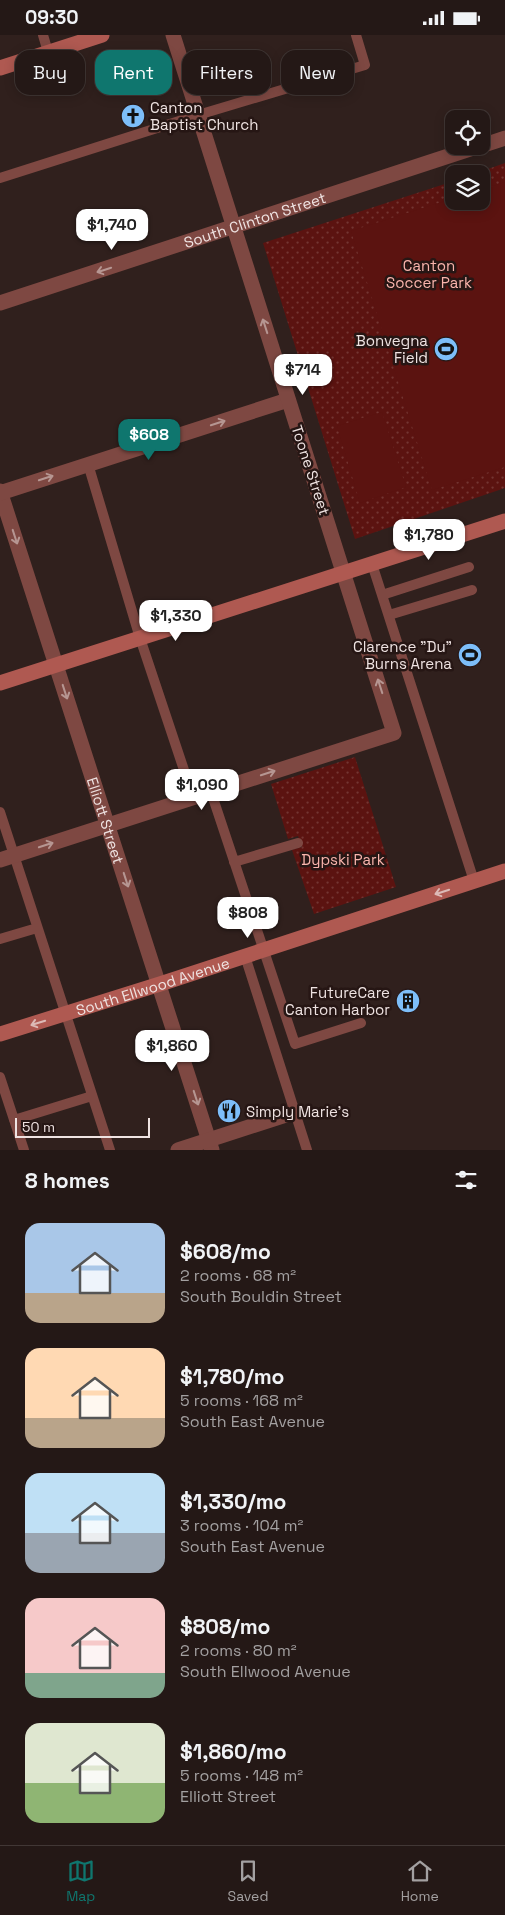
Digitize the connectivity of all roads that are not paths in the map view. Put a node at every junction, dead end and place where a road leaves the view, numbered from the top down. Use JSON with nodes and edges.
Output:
{"nodes":[{"id":1,"x":42,"y":35,"type":"edge"},
{"id":2,"x":102,"y":35,"type":"edge"},
{"id":3,"x":173,"y":35,"type":"edge"},
{"id":4,"x":356,"y":35,"type":"edge"},
{"id":5,"x":47,"y":50,"type":"edge"},
{"id":6,"x":54,"y":50,"type":"edge"},
{"id":7,"x":15,"y":63,"type":"edge"},
{"id":8,"x":0,"y":68,"type":"edge"},
{"id":9,"x":198,"y":115,"type":"junction"},
{"id":10,"x":505,"y":138,"type":"edge"},
{"id":11,"x":490,"y":143,"type":"edge"},
{"id":12,"x":453,"y":155,"type":"edge"},
{"id":13,"x":0,"y":178,"type":"edge"},
{"id":14,"x":234,"y":228,"type":"junction"},
{"id":15,"x":0,"y":303,"type":"edge"},
{"id":16,"x":288,"y":400,"type":"junction"},
{"id":17,"x":88,"y":465,"type":"junction"},
{"id":18,"x":0,"y":492,"type":"edge"},
{"id":19,"x":505,"y":521,"type":"edge"},
{"id":20,"x":372,"y":564,"type":"junction"},
{"id":21,"x":469,"y":567,"type":"dead end"},
{"id":22,"x":344,"y":573,"type":"junction"},
{"id":23,"x":472,"y":590,"type":"dead end"},
{"id":24,"x":382,"y":595,"type":"junction"},
{"id":25,"x":389,"y":615,"type":"junction"},
{"id":26,"x":140,"y":638,"type":"junction"},
{"id":27,"x":56,"y":665,"type":"junction"},
{"id":28,"x":0,"y":683,"type":"edge"},
{"id":29,"x":211,"y":792,"type":"junction"},
{"id":30,"x":193,"y":797,"type":"junction"},
{"id":31,"x":0,"y":812,"type":"edge"},
{"id":32,"x":108,"y":825,"type":"junction"},
{"id":33,"x":298,"y":843,"type":"dead end"},
{"id":34,"x":7,"y":857,"type":"edge"},
{"id":35,"x":234,"y":862,"type":"junction"},
{"id":36,"x":505,"y":871,"type":"edge"},
{"id":37,"x":474,"y":881,"type":"junction"},
{"id":38,"x":38,"y":927,"type":"junction"},
{"id":39,"x":0,"y":939,"type":"edge"},
{"id":40,"x":264,"y":950,"type":"junction"},
{"id":41,"x":245,"y":956,"type":"junction"},
{"id":42,"x":160,"y":985,"type":"junction"},
{"id":43,"x":65,"y":1014,"type":"junction"},
{"id":44,"x":361,"y":1023,"type":"dead end"},
{"id":45,"x":0,"y":1035,"type":"edge"},
{"id":46,"x":0,"y":1077,"type":"edge"},
{"id":47,"x":92,"y":1096,"type":"junction"},
{"id":48,"x":295,"y":1112,"type":"junction"},
{"id":49,"x":14,"y":1120,"type":"junction"},
{"id":50,"x":211,"y":1145,"type":"edge"},
{"id":51,"x":24,"y":1150,"type":"edge"},
{"id":52,"x":110,"y":1150,"type":"edge"},
{"id":53,"x":178,"y":1150,"type":"edge"},
{"id":54,"x":307,"y":1150,"type":"edge"}],
"edges":[{"from":1,"to":5,"type":"lane"},
{"from":2,"to":6,"type":"street"},
{"from":3,"to":9,"type":"street","name":"Toone Street"},
{"from":4,"to":9,"type":"lane"},
{"from":7,"to":8,"type":"street"},
{"from":9,"to":13,"type":"lane"},
{"from":9,"to":14,"type":"street","name":"Toone Street"},
{"from":10,"to":11,"type":"street","name":"South Clinton Street"},
{"from":12,"to":14,"type":"street","name":"South Clinton Street"},
{"from":14,"to":15,"type":"street","name":"South Clinton Street","one_way":true},
{"from":16,"to":14,"type":"street","name":"Toone Street","one_way":true},
{"from":17,"to":16,"type":"street","one_way":true},
{"from":16,"to":22,"type":"street","name":"Toone Street"},
{"from":18,"to":17,"type":"street","one_way":true},
{"from":17,"to":26,"type":"lane"},
{"from":18,"to":27,"type":"street","name":"Elliott Street","one_way":true},
{"from":19,"to":20,"type":"street"},
{"from":20,"to":22,"type":"street"},
{"from":20,"to":24,"type":"lane"},
{"from":21,"to":24,"type":"lane"},
{"from":22,"to":26,"type":"street"},
{"from":29,"to":22,"type":"street","name":"Toone Street","one_way":true},
{"from":23,"to":25,"type":"lane"},
{"from":24,"to":25,"type":"lane"},
{"from":25,"to":37,"type":"lane"},
{"from":26,"to":27,"type":"street"},
{"from":26,"to":30,"type":"lane"},
{"from":27,"to":28,"type":"street"},
{"from":27,"to":32,"type":"street","name":"Elliott Street","one_way":true},
{"from":29,"to":30,"type":"street"},
{"from":29,"to":35,"type":"lane"},
{"from":30,"to":32,"type":"street"},
{"from":31,"to":34,"type":"lane"},
{"from":34,"to":32,"type":"street","one_way":true},
{"from":32,"to":42,"type":"street","name":"Elliott Street","one_way":true},
{"from":33,"to":35,"type":"lane"},
{"from":34,"to":38,"type":"lane"},
{"from":35,"to":40,"type":"lane"},
{"from":36,"to":37,"type":"street","name":"South Ellwood Avenue"},
{"from":37,"to":40,"type":"street","name":"South Ellwood Avenue","one_way":true},
{"from":38,"to":39,"type":"lane"},
{"from":38,"to":43,"type":"lane"},
{"from":40,"to":41,"type":"street","name":"South Ellwood Avenue"},
{"from":40,"to":44,"type":"lane"},
{"from":41,"to":42,"type":"street","name":"South Ellwood Avenue"},
{"from":41,"to":48,"type":"lane"},
{"from":42,"to":43,"type":"street","name":"South Ellwood Avenue"},
{"from":42,"to":50,"type":"street","name":"Elliott Street","one_way":true},
{"from":43,"to":45,"type":"street","name":"South Ellwood Avenue","one_way":true},
{"from":43,"to":47,"type":"lane"},
{"from":46,"to":49,"type":"lane"},
{"from":47,"to":49,"type":"lane"},
{"from":47,"to":52,"type":"lane"},
{"from":48,"to":50,"type":"street"},
{"from":48,"to":54,"type":"lane"},
{"from":49,"to":51,"type":"lane"},
{"from":50,"to":53,"type":"street"}]}
